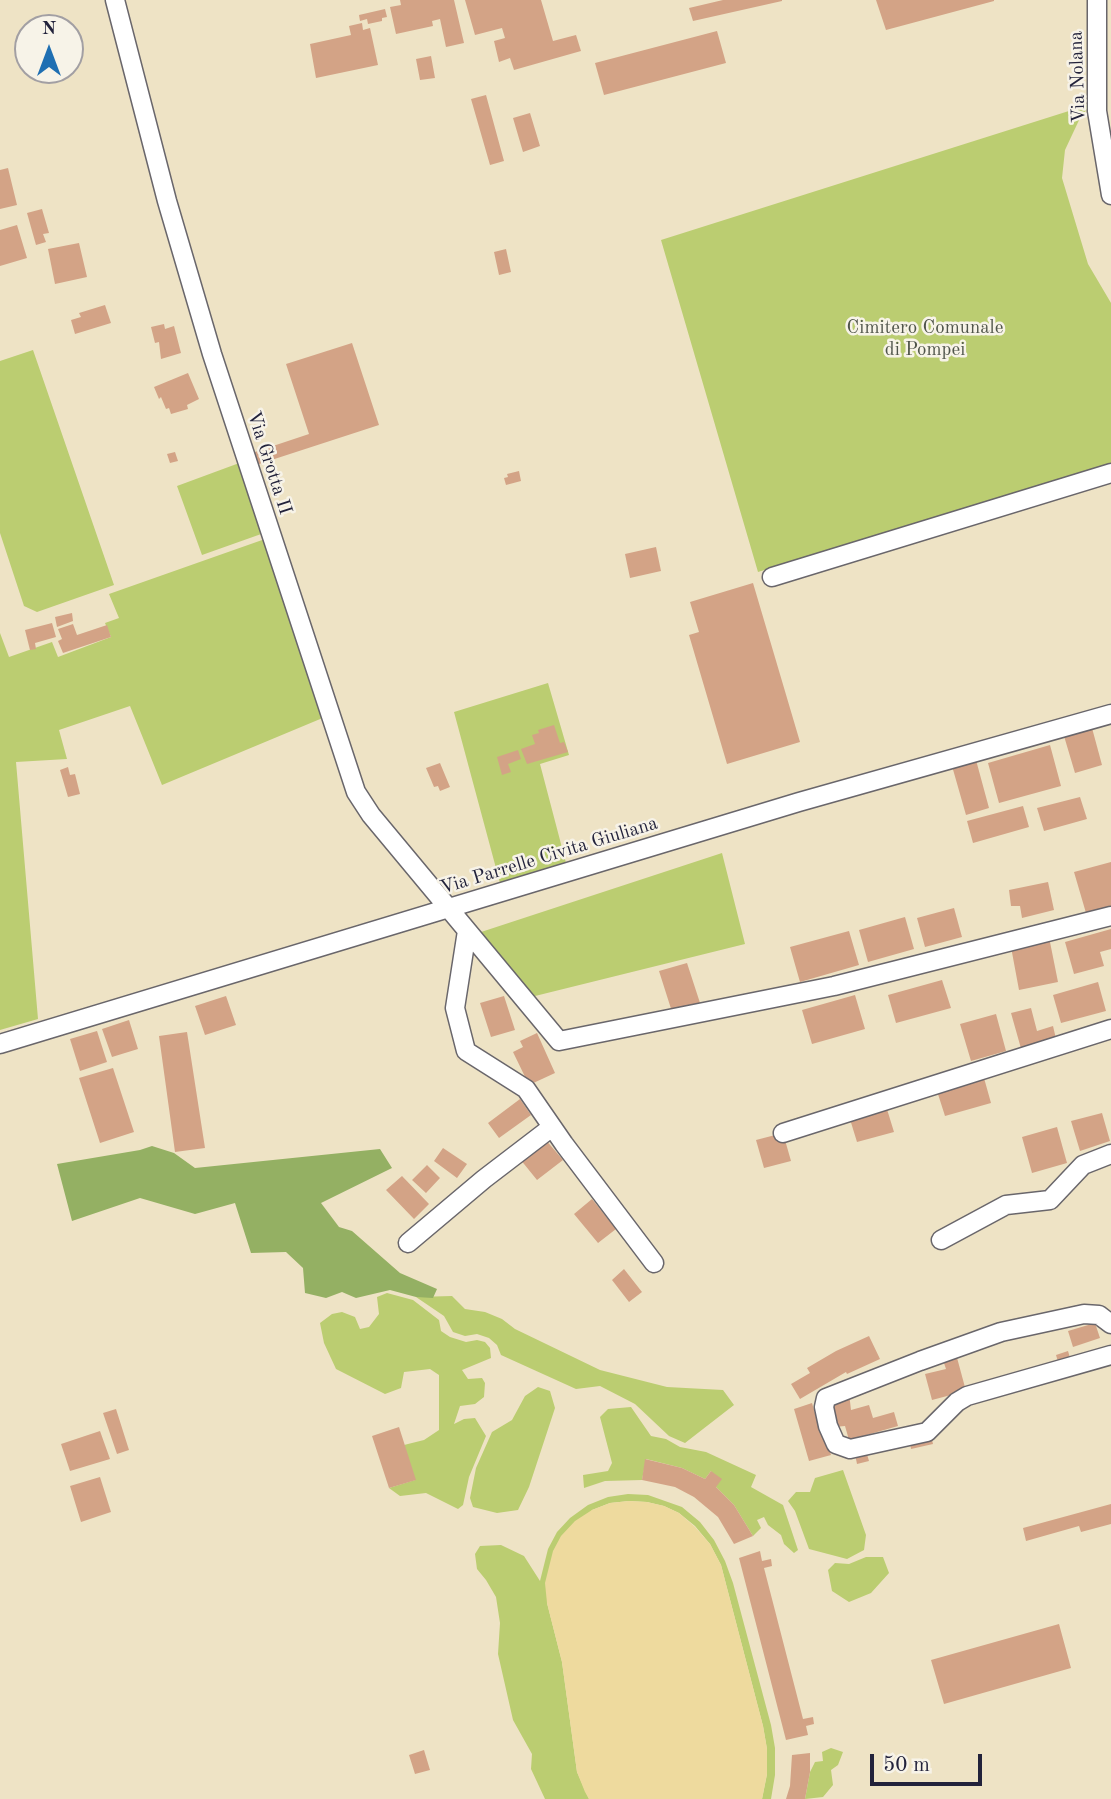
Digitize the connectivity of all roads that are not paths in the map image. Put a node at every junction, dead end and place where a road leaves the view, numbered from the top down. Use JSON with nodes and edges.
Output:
{"nodes":[{"id":1,"x":115,"y":0,"type":"edge"},
{"id":2,"x":1097,"y":0,"type":"edge"},
{"id":3,"x":1111,"y":195,"type":"edge"},
{"id":4,"x":1111,"y":473,"type":"edge"},
{"id":5,"x":772,"y":577,"type":"dead end"},
{"id":6,"x":1111,"y":714,"type":"edge"},
{"id":7,"x":448,"y":908,"type":"junction"},
{"id":8,"x":1111,"y":916,"type":"edge"},
{"id":9,"x":467,"y":932,"type":"junction"},
{"id":10,"x":1111,"y":1029,"type":"edge"},
{"id":11,"x":0,"y":1044,"type":"edge"},
{"id":12,"x":552,"y":1127,"type":"junction"},
{"id":13,"x":783,"y":1133,"type":"dead end"},
{"id":14,"x":1111,"y":1154,"type":"edge"},
{"id":15,"x":941,"y":1240,"type":"dead end"},
{"id":16,"x":408,"y":1243,"type":"dead end"},
{"id":17,"x":654,"y":1264,"type":"dead end"},
{"id":18,"x":1111,"y":1324,"type":"edge"},
{"id":19,"x":1111,"y":1356,"type":"edge"}],
"edges":[{"from":1,"to":7,"type":"street","name":"Via Grotta II"},
{"from":2,"to":3,"type":"street","name":"Via Nolana"},
{"from":4,"to":5,"type":"street"},
{"from":6,"to":7,"type":"street","name":"Via Parrelle Civita Giuliana"},
{"from":7,"to":9,"type":"street","name":"Via Grotta II"},
{"from":7,"to":11,"type":"street","name":"Via Parrelle Civita Giuliana"},
{"from":8,"to":9,"type":"street","name":"Via Grotta II"},
{"from":9,"to":12,"type":"street"},
{"from":10,"to":13,"type":"street"},
{"from":12,"to":16,"type":"street"},
{"from":12,"to":17,"type":"street"},
{"from":14,"to":15,"type":"street"},
{"from":18,"to":19,"type":"street"}]}
